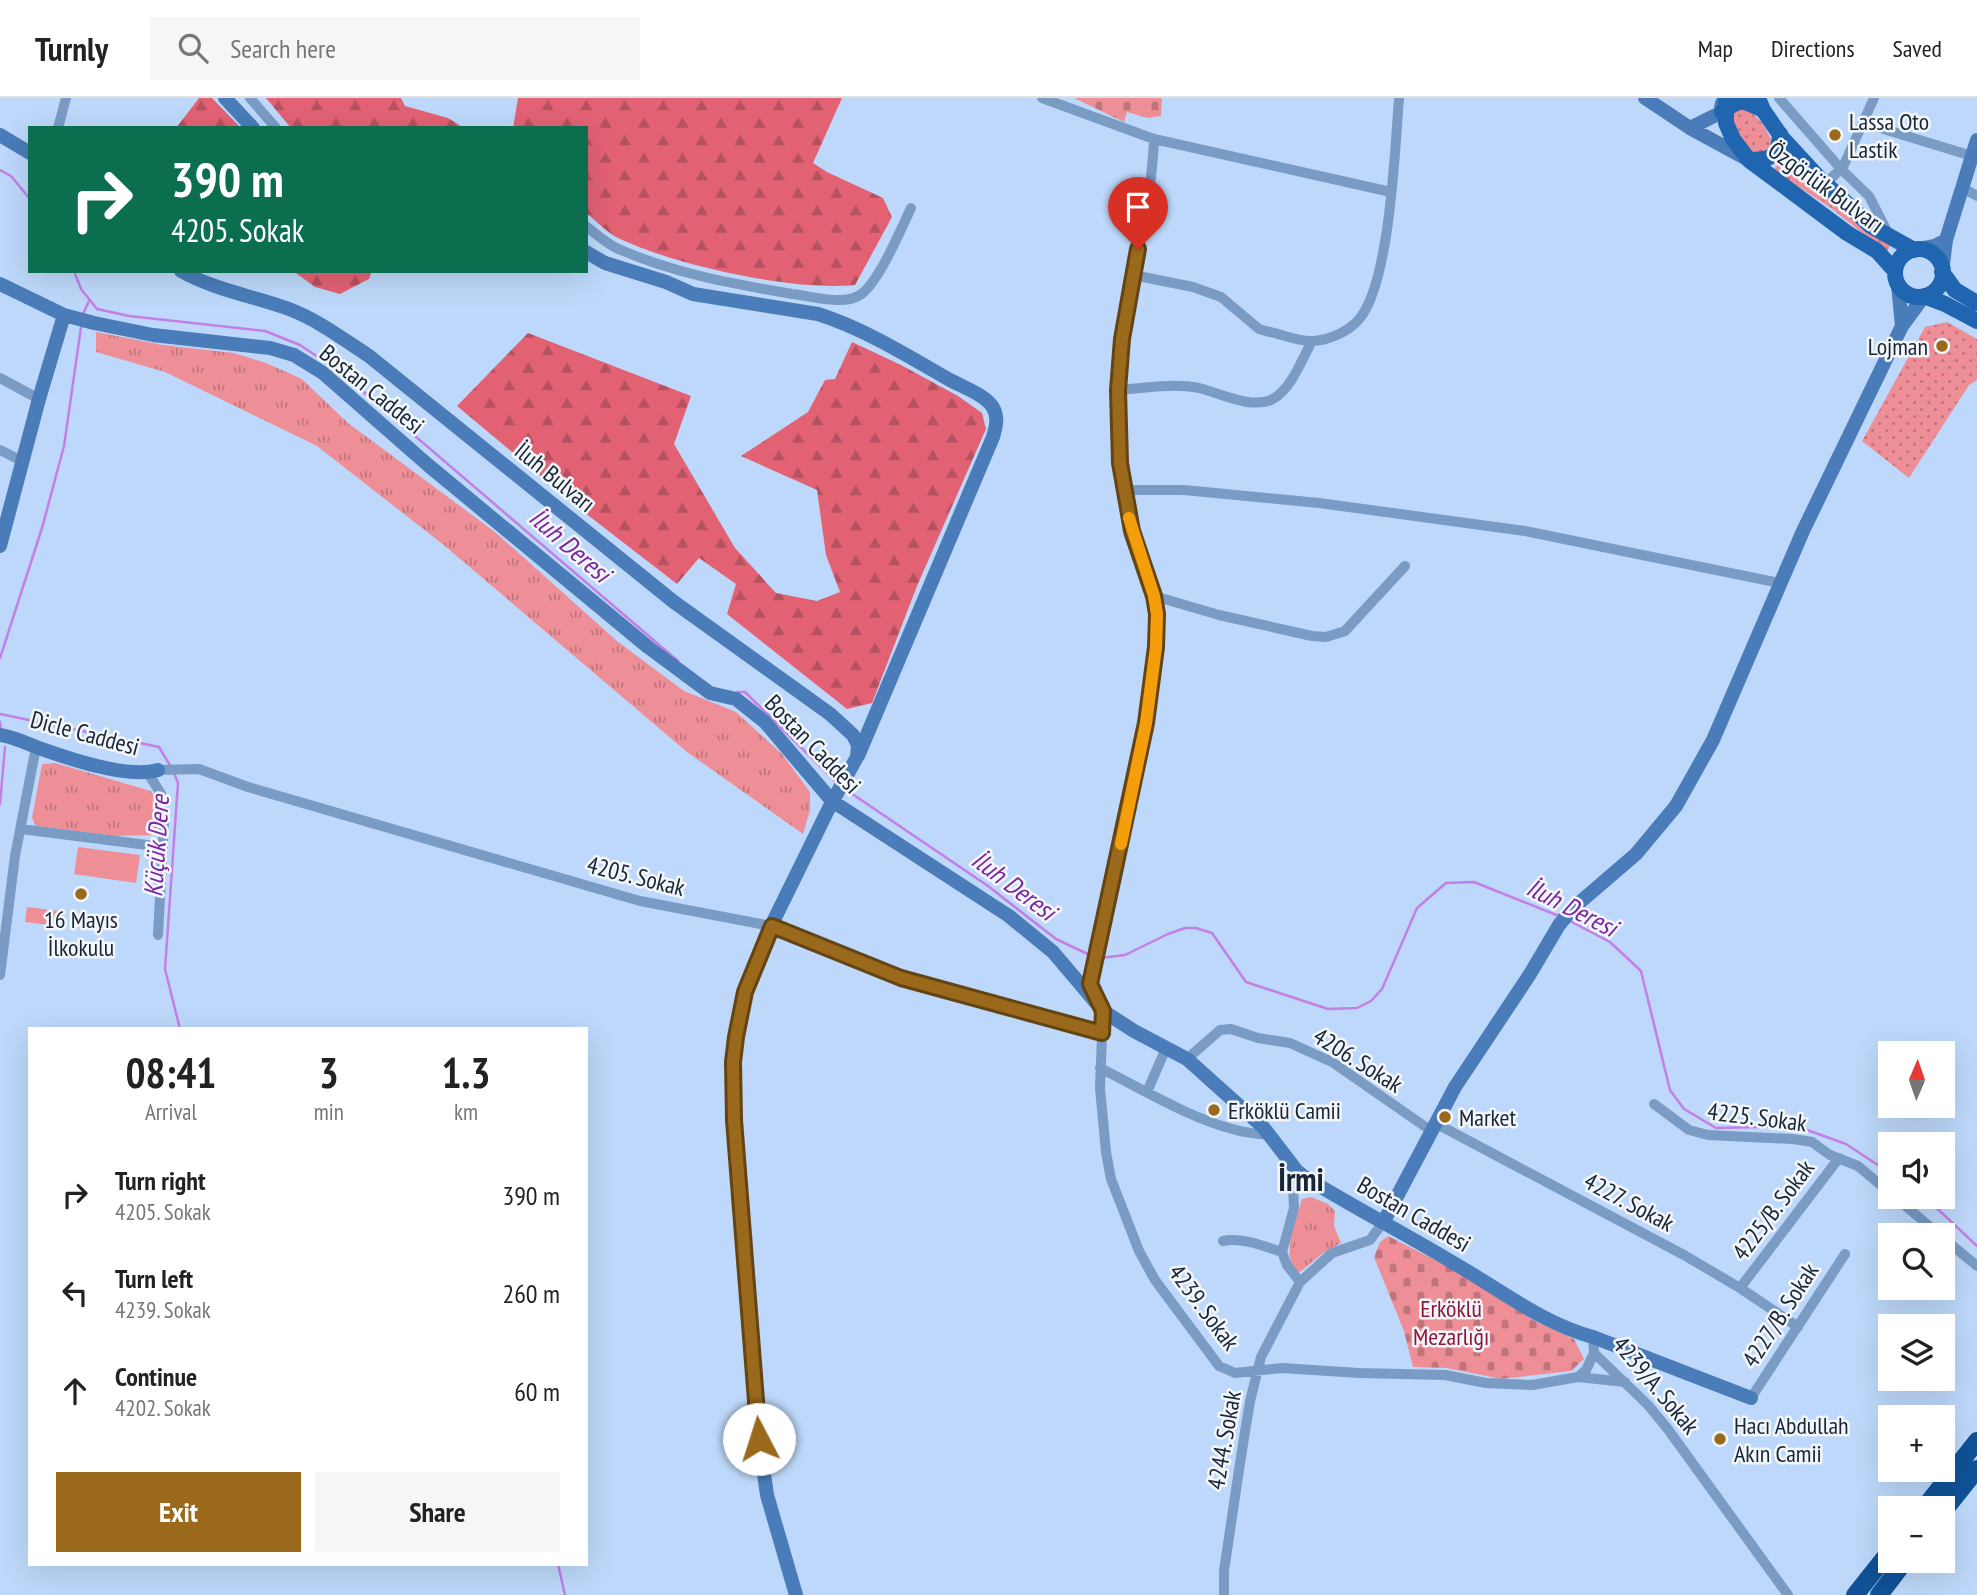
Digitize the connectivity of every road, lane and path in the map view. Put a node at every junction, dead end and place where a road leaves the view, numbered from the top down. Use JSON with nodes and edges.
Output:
{"nodes":[{"id":1,"x":66,"y":98,"type":"edge"},
{"id":2,"x":225,"y":98,"type":"edge"},
{"id":3,"x":250,"y":98,"type":"edge"},
{"id":4,"x":1042,"y":98,"type":"edge"},
{"id":5,"x":1399,"y":98,"type":"edge"},
{"id":6,"x":1645,"y":98,"type":"edge"},
{"id":7,"x":1779,"y":98,"type":"edge"},
{"id":8,"x":1874,"y":98,"type":"edge"},
{"id":9,"x":1761,"y":104,"type":"edge"},
{"id":10,"x":1724,"y":105,"type":"edge"},
{"id":11,"x":1864,"y":123,"type":"junction"},
{"id":12,"x":59,"y":126,"type":"edge"},
{"id":13,"x":251,"y":126,"type":"edge"},
{"id":14,"x":274,"y":126,"type":"edge"},
{"id":15,"x":1690,"y":128,"type":"junction"},
{"id":16,"x":1780,"y":134,"type":"junction"},
{"id":17,"x":0,"y":135,"type":"edge"},
{"id":18,"x":1154,"y":139,"type":"junction"},
{"id":19,"x":1977,"y":140,"type":"edge"},
{"id":20,"x":28,"y":152,"type":"edge"},
{"id":21,"x":1972,"y":156,"type":"junction"},
{"id":22,"x":1749,"y":160,"type":"junction"},
{"id":23,"x":1841,"y":169,"type":"junction"},
{"id":24,"x":1826,"y":183,"type":"junction"},
{"id":25,"x":1963,"y":188,"type":"junction"},
{"id":26,"x":1391,"y":192,"type":"junction"},
{"id":27,"x":1977,"y":196,"type":"edge"},
{"id":28,"x":911,"y":208,"type":"dead end"},
{"id":29,"x":588,"y":228,"type":"edge"},
{"id":30,"x":1891,"y":238,"type":"junction"},
{"id":31,"x":1946,"y":240,"type":"junction"},
{"id":32,"x":1914,"y":250,"type":"junction"},
{"id":33,"x":588,"y":253,"type":"edge"},
{"id":34,"x":1942,"y":272,"type":"junction"},
{"id":35,"x":185,"y":273,"type":"edge"},
{"id":36,"x":1133,"y":275,"type":"junction"},
{"id":37,"x":1896,"y":278,"type":"junction"},
{"id":38,"x":0,"y":284,"type":"edge"},
{"id":39,"x":1924,"y":296,"type":"junction"},
{"id":40,"x":1977,"y":303,"type":"edge"},
{"id":41,"x":64,"y":315,"type":"junction"},
{"id":42,"x":1977,"y":321,"type":"edge"},
{"id":43,"x":1902,"y":326,"type":"junction"},
{"id":44,"x":1312,"y":341,"type":"junction"},
{"id":45,"x":0,"y":378,"type":"edge"},
{"id":46,"x":1118,"y":390,"type":"junction"},
{"id":47,"x":38,"y":399,"type":"junction"},
{"id":48,"x":0,"y":450,"type":"edge"},
{"id":49,"x":22,"y":461,"type":"junction"},
{"id":50,"x":1123,"y":490,"type":"junction"},
{"id":51,"x":0,"y":543,"type":"edge"},
{"id":52,"x":1405,"y":566,"type":"dead end"},
{"id":53,"x":1780,"y":583,"type":"junction"},
{"id":54,"x":1154,"y":596,"type":"junction"},
{"id":55,"x":0,"y":735,"type":"edge"},
{"id":56,"x":36,"y":747,"type":"junction"},
{"id":57,"x":855,"y":762,"type":"junction"},
{"id":58,"x":153,"y":771,"type":"junction"},
{"id":59,"x":834,"y":798,"type":"junction"},
{"id":60,"x":21,"y":829,"type":"junction"},
{"id":61,"x":163,"y":847,"type":"junction"},
{"id":62,"x":772,"y":926,"type":"junction"},
{"id":63,"x":158,"y":935,"type":"dead end"},
{"id":64,"x":0,"y":975,"type":"edge"},
{"id":65,"x":1103,"y":1011,"type":"junction"},
{"id":66,"x":1102,"y":1033,"type":"junction"},
{"id":67,"x":1166,"y":1048,"type":"junction"},
{"id":68,"x":1188,"y":1059,"type":"junction"},
{"id":69,"x":1100,"y":1068,"type":"junction"},
{"id":70,"x":1147,"y":1092,"type":"junction"},
{"id":71,"x":1654,"y":1104,"type":"dead end"},
{"id":72,"x":1432,"y":1127,"type":"junction"},
{"id":73,"x":1269,"y":1135,"type":"junction"},
{"id":74,"x":1839,"y":1158,"type":"junction"},
{"id":75,"x":1297,"y":1171,"type":"junction"},
{"id":76,"x":1878,"y":1183,"type":"edge"},
{"id":77,"x":1909,"y":1209,"type":"edge"},
{"id":78,"x":1384,"y":1221,"type":"junction"},
{"id":79,"x":1926,"y":1223,"type":"edge"},
{"id":80,"x":1223,"y":1241,"type":"dead end"},
{"id":81,"x":1955,"y":1247,"type":"edge"},
{"id":82,"x":1282,"y":1252,"type":"junction"},
{"id":83,"x":1845,"y":1254,"type":"dead end"},
{"id":84,"x":1977,"y":1266,"type":"edge"},
{"id":85,"x":1300,"y":1282,"type":"junction"},
{"id":86,"x":1740,"y":1288,"type":"junction"},
{"id":87,"x":1798,"y":1326,"type":"junction"},
{"id":88,"x":1593,"y":1337,"type":"junction"},
{"id":89,"x":1594,"y":1353,"type":"junction"},
{"id":90,"x":1257,"y":1371,"type":"junction"},
{"id":91,"x":1578,"y":1377,"type":"junction"},
{"id":92,"x":1625,"y":1382,"type":"junction"},
{"id":93,"x":1751,"y":1398,"type":"joint"},
{"id":94,"x":1977,"y":1441,"type":"edge"},
{"id":95,"x":1977,"y":1469,"type":"edge"},
{"id":96,"x":1933,"y":1496,"type":"edge"},
{"id":97,"x":1955,"y":1497,"type":"edge"},
{"id":98,"x":1878,"y":1566,"type":"edge"},
{"id":99,"x":1896,"y":1573,"type":"edge"},
{"id":100,"x":796,"y":1595,"type":"edge"},
{"id":101,"x":1224,"y":1595,"type":"edge"},
{"id":102,"x":1788,"y":1595,"type":"edge"},
{"id":103,"x":1855,"y":1595,"type":"edge"},
{"id":104,"x":1879,"y":1595,"type":"edge"}],
"edges":[{"from":1,"to":12,"type":"street"},
{"from":2,"to":13,"type":"street"},
{"from":3,"to":14,"type":"street"},
{"from":4,"to":18,"type":"street"},
{"from":5,"to":26,"type":"street"},
{"from":6,"to":15,"type":"street"},
{"from":7,"to":23,"type":"street"},
{"from":8,"to":11,"type":"street"},
{"from":9,"to":10,"type":"main road"},
{"from":9,"to":16,"type":"main road"},
{"from":10,"to":15,"type":"street"},
{"from":10,"to":22,"type":"main road","name":"Özgörlük Bulvarı"},
{"from":11,"to":21,"type":"street"},
{"from":11,"to":23,"type":"street"},
{"from":15,"to":22,"type":"street"},
{"from":16,"to":22,"type":"main road"},
{"from":16,"to":24,"type":"main road"},
{"from":17,"to":20,"type":"street"},
{"from":18,"to":26,"type":"street"},
{"from":18,"to":36,"type":"street","name":"4239. Sokak"},
{"from":19,"to":21,"type":"street"},
{"from":21,"to":25,"type":"street"},
{"from":22,"to":37,"type":"main road","name":"Özgörlük Bulvarı"},
{"from":23,"to":24,"type":"street"},
{"from":23,"to":30,"type":"street"},
{"from":24,"to":30,"type":"main road"},
{"from":25,"to":27,"type":"street"},
{"from":25,"to":31,"type":"street"},
{"from":26,"to":44,"type":"street"},
{"from":28,"to":29,"type":"street"},
{"from":30,"to":32,"type":"main road"},
{"from":31,"to":32,"type":"street"},
{"from":31,"to":34,"type":"street"},
{"from":32,"to":34,"type":"main road"},
{"from":32,"to":37,"type":"main road"},
{"from":33,"to":57,"type":"street"},
{"from":34,"to":39,"type":"main road"},
{"from":34,"to":40,"type":"main road"},
{"from":35,"to":57,"type":"street","name":"İluh Bulvarı"},
{"from":36,"to":44,"type":"street"},
{"from":36,"to":46,"type":"street","name":"4239. Sokak"},
{"from":37,"to":39,"type":"main road"},
{"from":37,"to":43,"type":"street"},
{"from":38,"to":41,"type":"street","name":"Bostan Caddesi"},
{"from":39,"to":42,"type":"main road"},
{"from":39,"to":43,"type":"street"},
{"from":41,"to":47,"type":"street"},
{"from":41,"to":59,"type":"street","name":"Bostan Caddesi"},
{"from":43,"to":53,"type":"street"},
{"from":44,"to":46,"type":"street"},
{"from":45,"to":47,"type":"street"},
{"from":46,"to":50,"type":"street","name":"4239. Sokak"},
{"from":47,"to":49,"type":"street"},
{"from":48,"to":49,"type":"street"},
{"from":49,"to":51,"type":"street"},
{"from":50,"to":53,"type":"street"},
{"from":50,"to":54,"type":"street","name":"4239. Sokak"},
{"from":52,"to":54,"type":"street"},
{"from":53,"to":72,"type":"street"},
{"from":54,"to":65,"type":"street","name":"4239. Sokak"},
{"from":55,"to":56,"type":"street","name":"Dicle Caddesi"},
{"from":56,"to":58,"type":"street","name":"Dicle Caddesi"},
{"from":56,"to":60,"type":"street"},
{"from":57,"to":59,"type":"street"},
{"from":58,"to":61,"type":"street"},
{"from":58,"to":62,"type":"street","name":"4205. Sokak"},
{"from":59,"to":62,"type":"street"},
{"from":59,"to":65,"type":"street","name":"Bostan Caddesi"},
{"from":60,"to":61,"type":"street"},
{"from":60,"to":64,"type":"street"},
{"from":61,"to":63,"type":"street"},
{"from":62,"to":66,"type":"street","name":"4205. Sokak"},
{"from":62,"to":100,"type":"street"},
{"from":65,"to":66,"type":"street","name":"4239. Sokak"},
{"from":65,"to":67,"type":"street","name":"Bostan Caddesi"},
{"from":66,"to":69,"type":"street","name":"4239. Sokak"},
{"from":67,"to":68,"type":"street","name":"Bostan Caddesi"},
{"from":67,"to":70,"type":"street"},
{"from":68,"to":72,"type":"street","name":"4206. Sokak"},
{"from":68,"to":73,"type":"street","name":"Bostan Caddesi"},
{"from":69,"to":70,"type":"street"},
{"from":69,"to":90,"type":"street","name":"4239. Sokak"},
{"from":70,"to":73,"type":"street"},
{"from":71,"to":74,"type":"street","name":"4225. Sokak"},
{"from":72,"to":78,"type":"street"},
{"from":72,"to":86,"type":"street","name":"4227. Sokak"},
{"from":73,"to":75,"type":"street","name":"Bostan Caddesi"},
{"from":74,"to":76,"type":"street","name":"4225. Sokak"},
{"from":74,"to":86,"type":"street","name":"4225/B. Sokak"},
{"from":75,"to":78,"type":"street","name":"Bostan Caddesi"},
{"from":75,"to":82,"type":"street"},
{"from":77,"to":79,"type":"street"},
{"from":78,"to":85,"type":"street","name":"4244. Sokak"},
{"from":78,"to":88,"type":"street","name":"Bostan Caddesi"},
{"from":80,"to":82,"type":"street"},
{"from":81,"to":84,"type":"street"},
{"from":82,"to":85,"type":"street"},
{"from":83,"to":87,"type":"street","name":"4227/B. Sokak"},
{"from":85,"to":90,"type":"street","name":"4244. Sokak"},
{"from":86,"to":87,"type":"street","name":"4227. Sokak"},
{"from":87,"to":93,"type":"street","name":"4227/B. Sokak"},
{"from":88,"to":89,"type":"street","name":"4239/A. Sokak"},
{"from":88,"to":93,"type":"street","name":"Bostan Caddesi"},
{"from":89,"to":91,"type":"street"},
{"from":89,"to":92,"type":"street","name":"4239/A. Sokak"},
{"from":90,"to":91,"type":"street","name":"4239. Sokak"},
{"from":90,"to":101,"type":"street","name":"4244. Sokak"},
{"from":91,"to":92,"type":"street","name":"4239. Sokak"},
{"from":92,"to":102,"type":"street","name":"4239/A. Sokak"},
{"from":94,"to":96,"type":"highway"},
{"from":95,"to":97,"type":"highway"},
{"from":98,"to":103,"type":"highway"},
{"from":99,"to":104,"type":"highway"}]}
